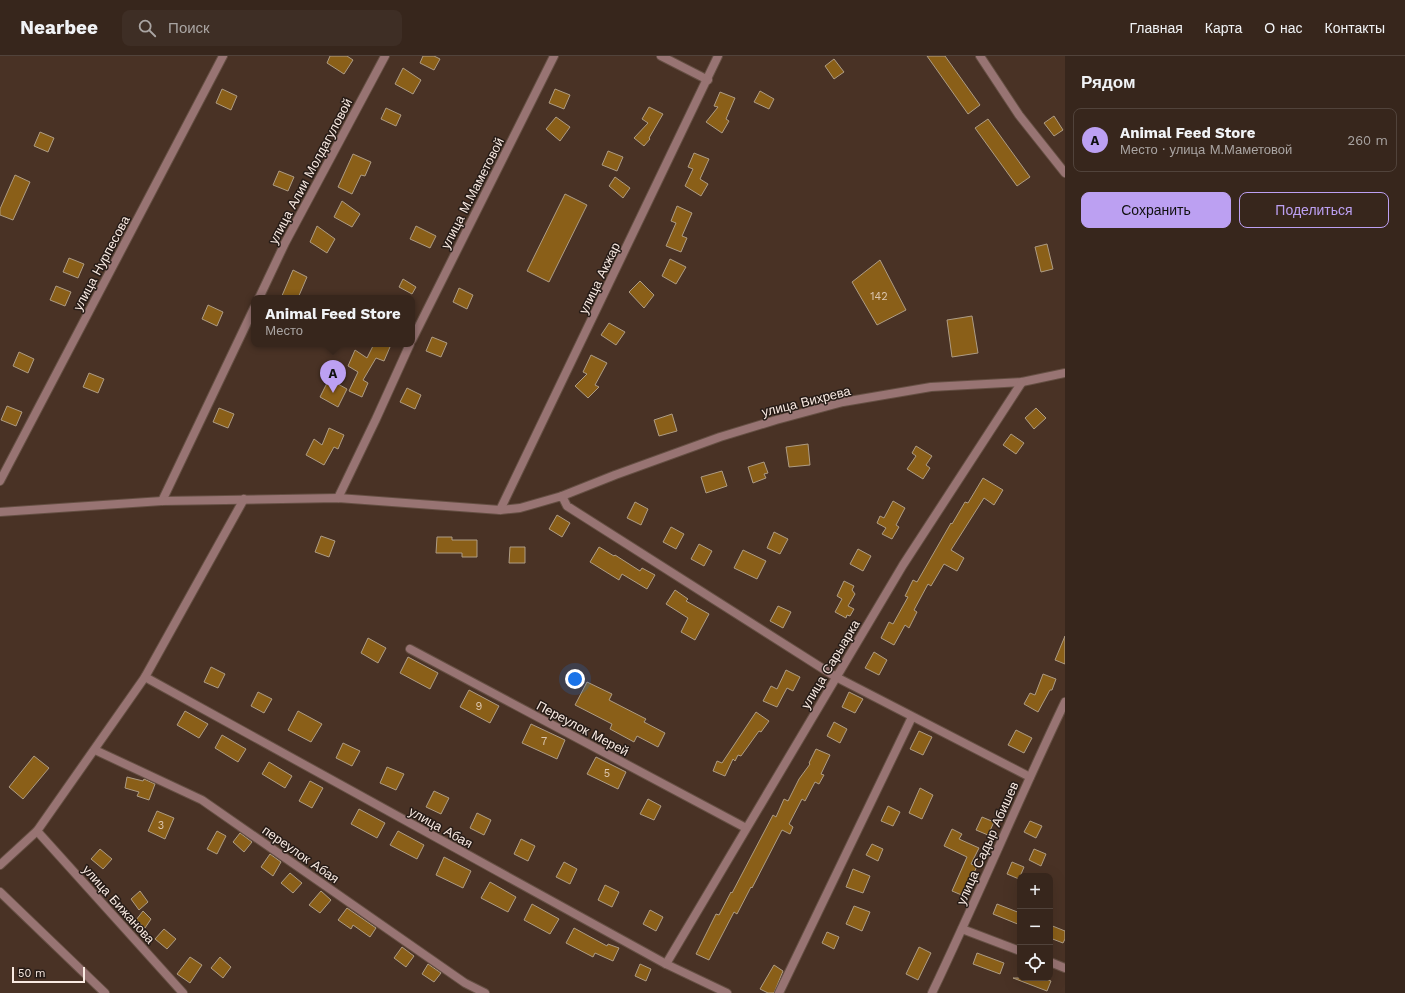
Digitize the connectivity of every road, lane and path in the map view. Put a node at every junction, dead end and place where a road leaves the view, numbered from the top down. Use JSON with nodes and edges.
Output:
{"nodes":[{"id":1,"x":224,"y":56,"type":"edge"},
{"id":2,"x":385,"y":56,"type":"edge"},
{"id":3,"x":554,"y":56,"type":"edge"},
{"id":4,"x":661,"y":56,"type":"edge"},
{"id":5,"x":718,"y":56,"type":"edge"},
{"id":6,"x":980,"y":56,"type":"edge"},
{"id":7,"x":708,"y":80,"type":"junction"},
{"id":8,"x":1065,"y":173,"type":"edge"},
{"id":9,"x":260,"y":295,"type":"edge"},
{"id":10,"x":251,"y":314,"type":"edge"},
{"id":11,"x":415,"y":334,"type":"edge"},
{"id":12,"x":409,"y":347,"type":"edge"},
{"id":13,"x":1065,"y":373,"type":"edge"},
{"id":14,"x":1022,"y":382,"type":"junction"},
{"id":15,"x":0,"y":481,"type":"edge"},
{"id":16,"x":562,"y":496,"type":"junction"},
{"id":17,"x":338,"y":498,"type":"junction"},
{"id":18,"x":244,"y":499,"type":"junction"},
{"id":19,"x":162,"y":501,"type":"junction"},
{"id":20,"x":500,"y":510,"type":"junction"},
{"id":21,"x":0,"y":512,"type":"edge"},
{"id":22,"x":410,"y":649,"type":"dead end"},
{"id":23,"x":145,"y":677,"type":"junction"},
{"id":24,"x":836,"y":677,"type":"junction"},
{"id":25,"x":1065,"y":702,"type":"edge"},
{"id":26,"x":912,"y":717,"type":"junction"},
{"id":27,"x":95,"y":750,"type":"junction"},
{"id":28,"x":1030,"y":777,"type":"junction"},
{"id":29,"x":746,"y":828,"type":"junction"},
{"id":30,"x":37,"y":831,"type":"junction"},
{"id":31,"x":0,"y":865,"type":"edge"},
{"id":32,"x":0,"y":892,"type":"edge"},
{"id":33,"x":962,"y":929,"type":"junction"},
{"id":34,"x":1017,"y":950,"type":"edge"},
{"id":35,"x":1053,"y":963,"type":"edge"},
{"id":36,"x":666,"y":964,"type":"junction"},
{"id":37,"x":1065,"y":968,"type":"edge"},
{"id":38,"x":105,"y":993,"type":"edge"},
{"id":39,"x":183,"y":993,"type":"edge"},
{"id":40,"x":485,"y":993,"type":"edge"},
{"id":41,"x":727,"y":993,"type":"edge"},
{"id":42,"x":779,"y":993,"type":"edge"},
{"id":43,"x":932,"y":993,"type":"edge"}],
"edges":[{"from":1,"to":15,"type":"street","name":"улица Нурпесова"},
{"from":2,"to":9,"type":"street","name":"улица Алии Молдагуловой"},
{"from":3,"to":11,"type":"street","name":"улица М.Маметовой"},
{"from":4,"to":7,"type":"street"},
{"from":5,"to":7,"type":"street","name":"улица Акжар"},
{"from":6,"to":8,"type":"street"},
{"from":7,"to":20,"type":"street","name":"улица Акжар"},
{"from":10,"to":19,"type":"street"},
{"from":12,"to":17,"type":"street"},
{"from":13,"to":14,"type":"street","name":"улица Вихрева"},
{"from":14,"to":16,"type":"street","name":"улица Вихрева"},
{"from":14,"to":24,"type":"street","name":"улица Сарыарка"},
{"from":16,"to":20,"type":"street","name":"улица Вихрева"},
{"from":16,"to":24,"type":"street"},
{"from":17,"to":18,"type":"street","name":"улица Вихрева"},
{"from":17,"to":20,"type":"street","name":"улица Вихрева"},
{"from":18,"to":19,"type":"street","name":"улица Вихрева"},
{"from":18,"to":23,"type":"street"},
{"from":19,"to":21,"type":"street","name":"улица Вихрева"},
{"from":22,"to":29,"type":"street","name":"Переулок Мерей"},
{"from":23,"to":27,"type":"street"},
{"from":23,"to":36,"type":"street","name":"улица Абая"},
{"from":24,"to":26,"type":"street"},
{"from":24,"to":29,"type":"street","name":"улица Сарыарка"},
{"from":25,"to":28,"type":"street","name":"улица Садыр Абишев"},
{"from":26,"to":28,"type":"street"},
{"from":26,"to":42,"type":"street"},
{"from":27,"to":30,"type":"street"},
{"from":27,"to":40,"type":"street","name":"переулок Абая"},
{"from":28,"to":33,"type":"street","name":"улица Садыр Абишев"},
{"from":29,"to":36,"type":"street","name":"улица Сарыарка"},
{"from":30,"to":31,"type":"street"},
{"from":30,"to":39,"type":"street","name":"улица Бижанова"},
{"from":32,"to":38,"type":"street"},
{"from":33,"to":34,"type":"street"},
{"from":33,"to":43,"type":"street","name":"улица Садыр Абишев"},
{"from":35,"to":37,"type":"street"},
{"from":36,"to":41,"type":"street","name":"улица Абая"}]}
